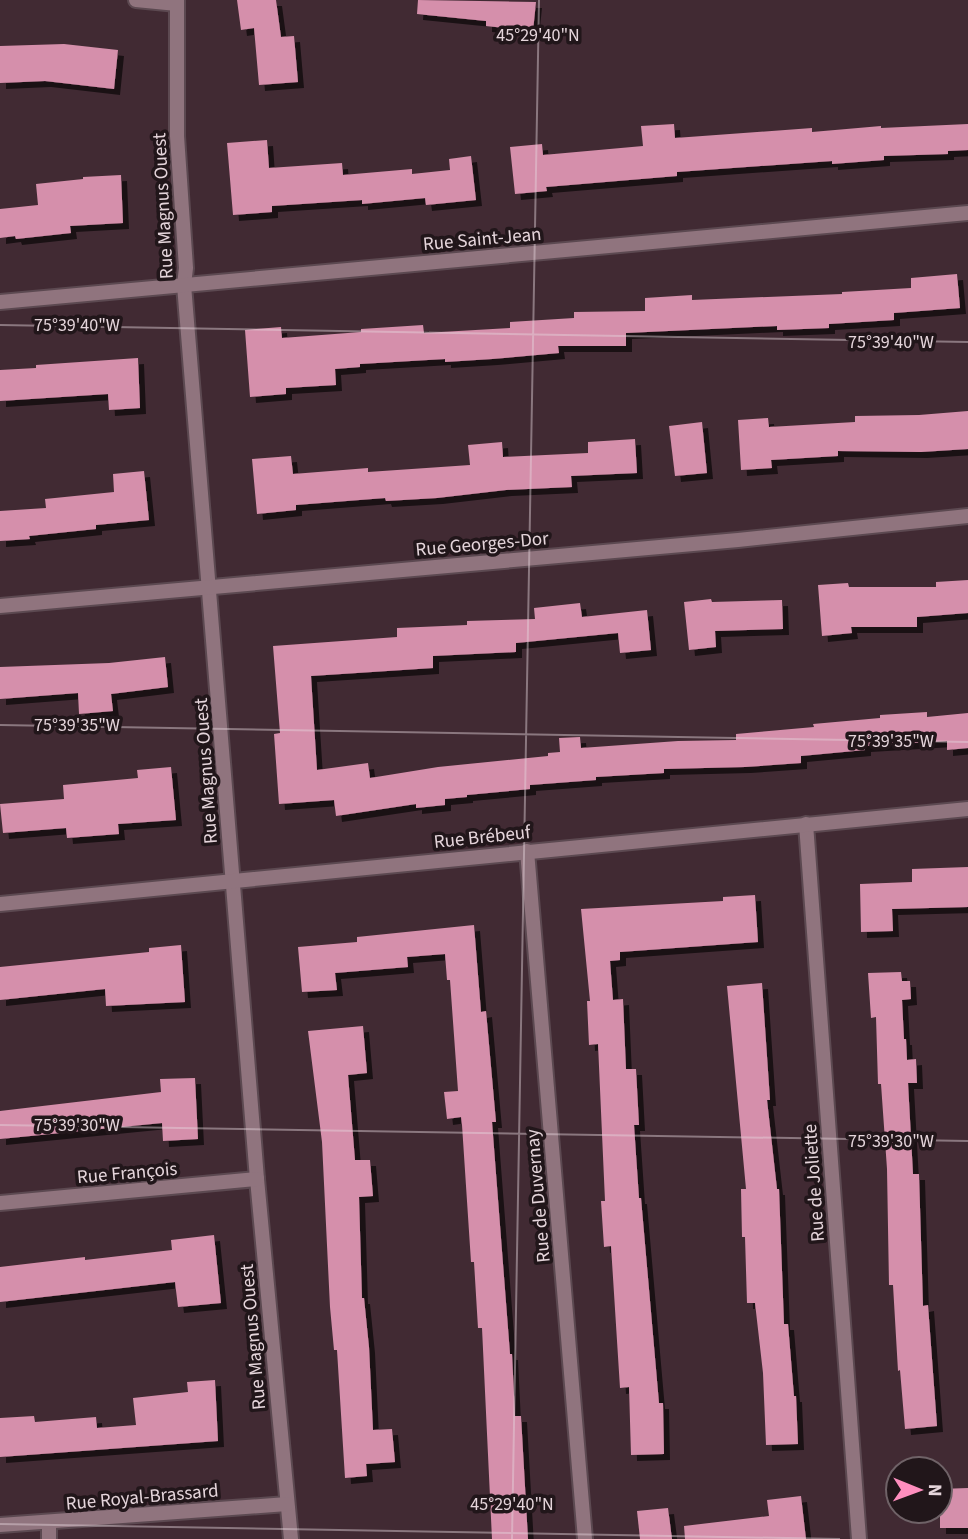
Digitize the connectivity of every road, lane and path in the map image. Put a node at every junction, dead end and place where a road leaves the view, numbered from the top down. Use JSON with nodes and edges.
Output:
{"nodes":[{"id":1,"x":136,"y":0,"type":"edge"},
{"id":2,"x":177,"y":2,"type":"edge"},
{"id":3,"x":968,"y":213,"type":"edge"},
{"id":4,"x":184,"y":285,"type":"junction"},
{"id":5,"x":0,"y":302,"type":"edge"},
{"id":6,"x":968,"y":516,"type":"edge"},
{"id":7,"x":210,"y":585,"type":"junction"},
{"id":8,"x":0,"y":606,"type":"edge"},
{"id":9,"x":968,"y":808,"type":"edge"},
{"id":10,"x":806,"y":824,"type":"junction"},
{"id":11,"x":527,"y":851,"type":"junction"},
{"id":12,"x":232,"y":882,"type":"junction"},
{"id":13,"x":0,"y":904,"type":"edge"},
{"id":14,"x":257,"y":1179,"type":"junction"},
{"id":15,"x":0,"y":1203,"type":"edge"},
{"id":16,"x":288,"y":1504,"type":"junction"},
{"id":17,"x":48,"y":1522,"type":"junction"},
{"id":18,"x":0,"y":1525,"type":"edge"},
{"id":19,"x":49,"y":1539,"type":"edge"},
{"id":20,"x":291,"y":1539,"type":"edge"},
{"id":21,"x":585,"y":1539,"type":"edge"},
{"id":22,"x":859,"y":1539,"type":"edge"}],
"edges":[{"from":1,"to":2,"type":"street"},
{"from":2,"to":4,"type":"street","name":"Rue Magnus Ouest"},
{"from":3,"to":4,"type":"street","name":"Rue Saint-Jean"},
{"from":4,"to":5,"type":"street","name":"Rue Saint-Jean"},
{"from":4,"to":7,"type":"street","name":"Rue Magnus Ouest"},
{"from":6,"to":7,"type":"street","name":"Rue Georges-Dor"},
{"from":7,"to":8,"type":"street","name":"Rue Georges-Dor"},
{"from":7,"to":12,"type":"street","name":"Rue Magnus Ouest"},
{"from":9,"to":10,"type":"street","name":"Rue Brébeuf"},
{"from":10,"to":11,"type":"street","name":"Rue Brébeuf"},
{"from":10,"to":22,"type":"street","name":"Rue de Joliette"},
{"from":11,"to":12,"type":"street","name":"Rue Brébeuf"},
{"from":11,"to":21,"type":"street","name":"Rue de Duvernay"},
{"from":12,"to":13,"type":"street","name":"Rue Brébeuf"},
{"from":12,"to":14,"type":"street","name":"Rue Magnus Ouest"},
{"from":14,"to":15,"type":"street","name":"Rue François"},
{"from":14,"to":16,"type":"street","name":"Rue Magnus Ouest"},
{"from":16,"to":17,"type":"street","name":"Rue Royal-Brassard"},
{"from":16,"to":20,"type":"street","name":"Rue Magnus Ouest"},
{"from":17,"to":18,"type":"street","name":"Rue Royal-Brassard"},
{"from":17,"to":19,"type":"street"}]}
